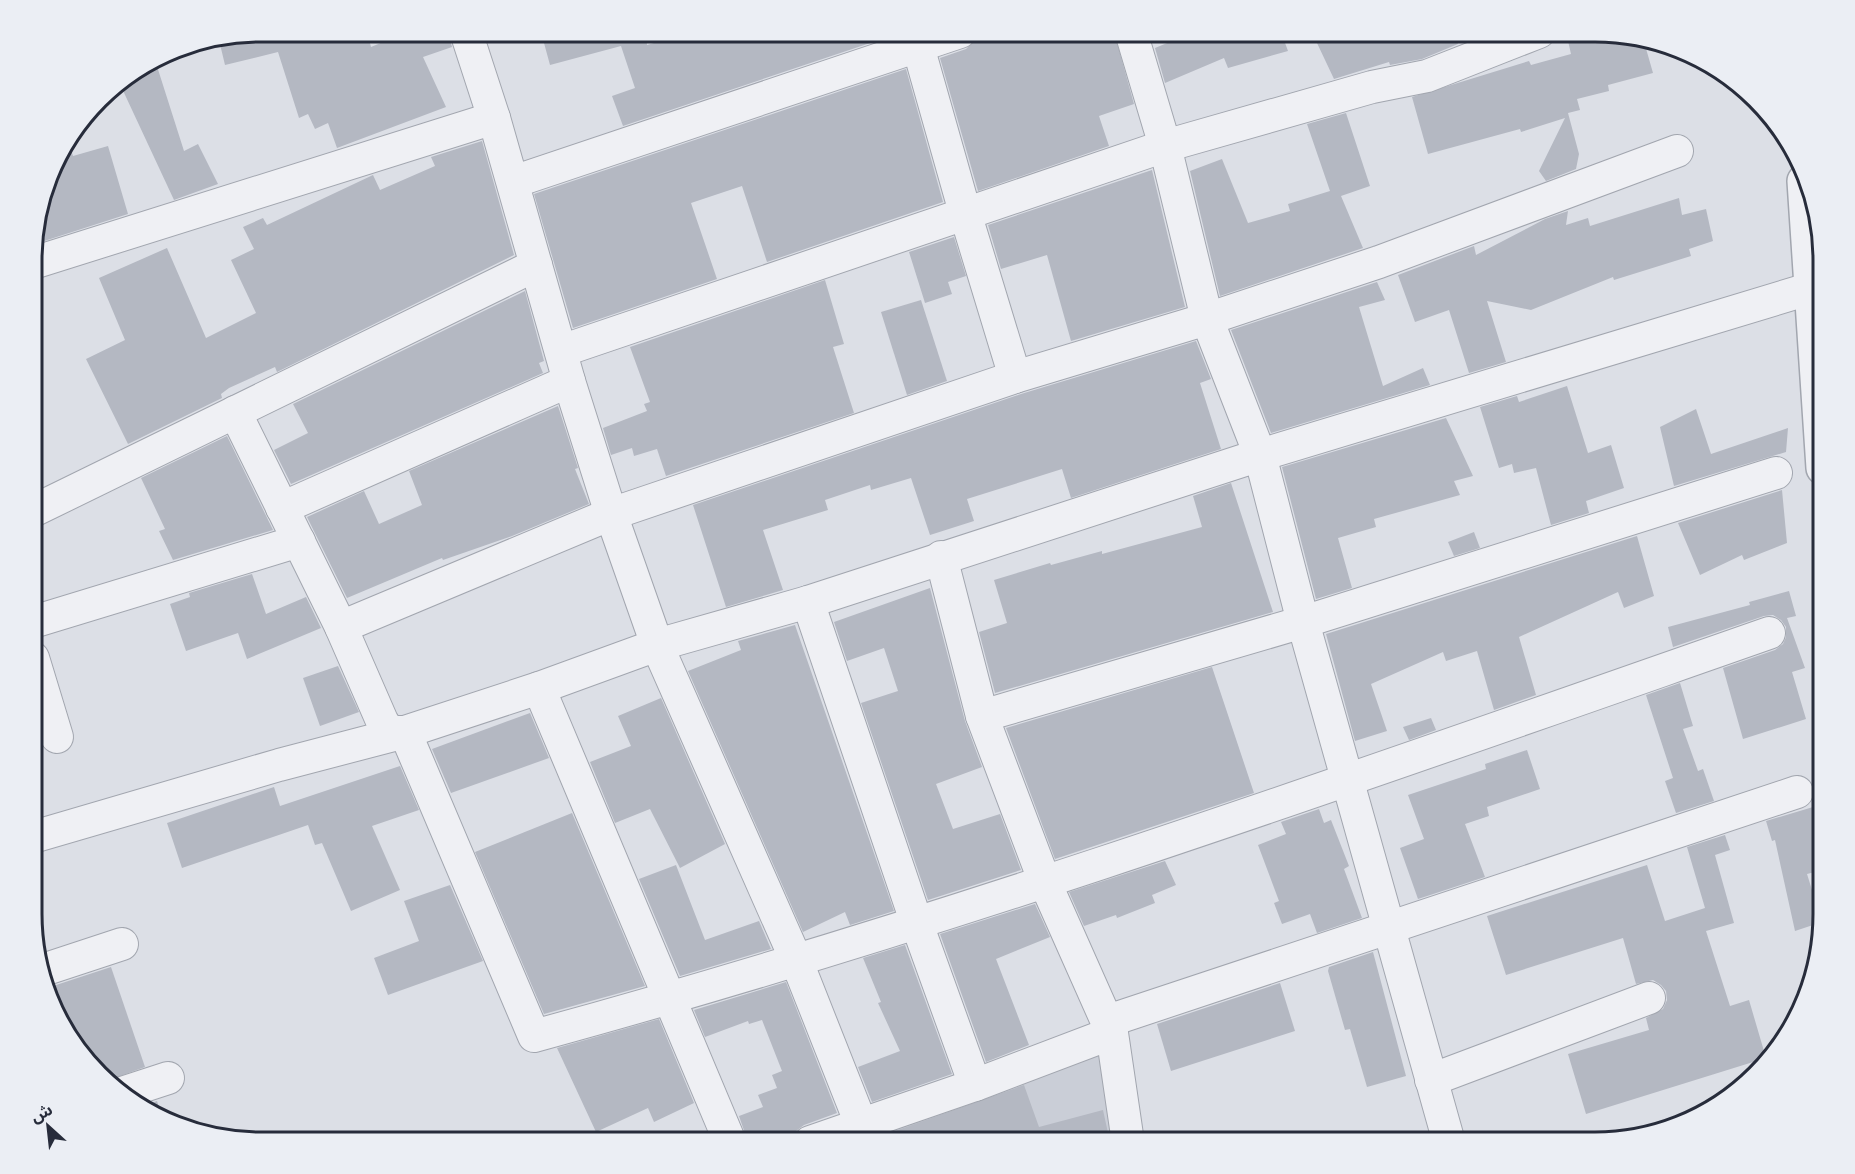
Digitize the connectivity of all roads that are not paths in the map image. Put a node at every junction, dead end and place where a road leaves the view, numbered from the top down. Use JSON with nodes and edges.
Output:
{"nodes":[{"id":1,"x":469,"y":42,"type":"edge"},
{"id":2,"x":905,"y":42,"type":"edge"},
{"id":3,"x":917,"y":42,"type":"edge"},
{"id":4,"x":1134,"y":42,"type":"edge"},
{"id":5,"x":1514,"y":42,"type":"edge"},
{"id":6,"x":494,"y":118,"type":"junction"},
{"id":7,"x":1165,"y":146,"type":"junction"},
{"id":8,"x":1677,"y":151,"type":"dead end"},
{"id":9,"x":513,"y":182,"type":"junction"},
{"id":10,"x":1806,"y":203,"type":"edge"},
{"id":11,"x":966,"y":216,"type":"junction"},
{"id":12,"x":42,"y":260,"type":"edge"},
{"id":13,"x":536,"y":265,"type":"junction"},
{"id":14,"x":1812,"y":288,"type":"junction"},
{"id":15,"x":1813,"y":301,"type":"edge"},
{"id":16,"x":1208,"y":319,"type":"junction"},
{"id":17,"x":561,"y":351,"type":"junction"},
{"id":18,"x":1016,"y":377,"type":"junction"},
{"id":19,"x":569,"y":381,"type":"junction"},
{"id":20,"x":235,"y":412,"type":"junction"},
{"id":21,"x":1260,"y":454,"type":"junction"},
{"id":22,"x":1776,"y":473,"type":"dead end"},
{"id":23,"x":42,"y":507,"type":"edge"},
{"id":24,"x":282,"y":508,"type":"junction"},
{"id":25,"x":611,"y":514,"type":"junction"},
{"id":26,"x":299,"y":541,"type":"junction"},
{"id":27,"x":942,"y":557,"type":"junction"},
{"id":28,"x":808,"y":602,"type":"junction"},
{"id":29,"x":42,"y":619,"type":"edge"},
{"id":30,"x":1303,"y":622,"type":"junction"},
{"id":31,"x":341,"y":627,"type":"junction"},
{"id":32,"x":1769,"y":633,"type":"dead end"},
{"id":33,"x":657,"y":645,"type":"junction"},
{"id":34,"x":538,"y":688,"type":"junction"},
{"id":35,"x":42,"y":701,"type":"edge"},
{"id":36,"x":982,"y":716,"type":"junction"},
{"id":37,"x":405,"y":732,"type":"junction"},
{"id":38,"x":57,"y":737,"type":"dead end"},
{"id":39,"x":1347,"y":780,"type":"junction"},
{"id":40,"x":1797,"y":792,"type":"dead end"},
{"id":41,"x":42,"y":834,"type":"edge"},
{"id":42,"x":1044,"y":880,"type":"junction"},
{"id":43,"x":917,"y":924,"type":"junction"},
{"id":44,"x":1388,"y":930,"type":"junction"},
{"id":45,"x":122,"y":944,"type":"dead end"},
{"id":46,"x":797,"y":962,"type":"junction"},
{"id":47,"x":49,"y":968,"type":"edge"},
{"id":48,"x":1649,"y":998,"type":"dead end"},
{"id":49,"x":668,"y":1000,"type":"junction"},
{"id":50,"x":1110,"y":1027,"type":"junction"},
{"id":51,"x":168,"y":1078,"type":"dead end"},
{"id":52,"x":1431,"y":1080,"type":"junction"},
{"id":53,"x":975,"y":1085,"type":"junction"},
{"id":54,"x":131,"y":1090,"type":"edge"},
{"id":55,"x":861,"y":1124,"type":"junction"},
{"id":56,"x":726,"y":1132,"type":"edge"},
{"id":57,"x":838,"y":1132,"type":"edge"},
{"id":58,"x":1126,"y":1132,"type":"edge"},
{"id":59,"x":1446,"y":1132,"type":"edge"}],
"edges":[{"from":1,"to":6,"type":"street"},
{"from":2,"to":9,"type":"street"},
{"from":3,"to":11,"type":"street"},
{"from":4,"to":7,"type":"street"},
{"from":5,"to":7,"type":"street"},
{"from":6,"to":9,"type":"street"},
{"from":6,"to":12,"type":"street"},
{"from":7,"to":11,"type":"street"},
{"from":7,"to":16,"type":"street"},
{"from":8,"to":16,"type":"street"},
{"from":9,"to":13,"type":"street"},
{"from":10,"to":14,"type":"street"},
{"from":11,"to":17,"type":"street"},
{"from":11,"to":18,"type":"street"},
{"from":13,"to":17,"type":"street"},
{"from":13,"to":20,"type":"street"},
{"from":14,"to":15,"type":"street"},
{"from":14,"to":21,"type":"street"},
{"from":16,"to":18,"type":"street"},
{"from":16,"to":21,"type":"street"},
{"from":17,"to":19,"type":"street"},
{"from":18,"to":25,"type":"street"},
{"from":19,"to":24,"type":"street"},
{"from":19,"to":25,"type":"street"},
{"from":20,"to":23,"type":"street"},
{"from":20,"to":24,"type":"street"},
{"from":21,"to":27,"type":"street"},
{"from":21,"to":30,"type":"street"},
{"from":22,"to":30,"type":"street"},
{"from":24,"to":26,"type":"street"},
{"from":25,"to":31,"type":"street"},
{"from":25,"to":33,"type":"street"},
{"from":26,"to":29,"type":"street"},
{"from":26,"to":31,"type":"street"},
{"from":27,"to":28,"type":"street"},
{"from":27,"to":36,"type":"street"},
{"from":28,"to":33,"type":"street"},
{"from":28,"to":43,"type":"street"},
{"from":30,"to":36,"type":"street"},
{"from":30,"to":39,"type":"street"},
{"from":31,"to":37,"type":"street"},
{"from":32,"to":39,"type":"street"},
{"from":33,"to":34,"type":"street"},
{"from":33,"to":46,"type":"street"},
{"from":34,"to":37,"type":"street"},
{"from":34,"to":49,"type":"street"},
{"from":35,"to":38,"type":"street"},
{"from":36,"to":42,"type":"street"},
{"from":37,"to":41,"type":"street"},
{"from":37,"to":49,"type":"street"},
{"from":39,"to":42,"type":"street"},
{"from":39,"to":44,"type":"street"},
{"from":40,"to":44,"type":"street"},
{"from":42,"to":43,"type":"street"},
{"from":42,"to":50,"type":"street"},
{"from":43,"to":46,"type":"street"},
{"from":43,"to":53,"type":"street"},
{"from":44,"to":50,"type":"street"},
{"from":44,"to":52,"type":"street"},
{"from":45,"to":47,"type":"street"},
{"from":46,"to":49,"type":"street"},
{"from":46,"to":55,"type":"street"},
{"from":48,"to":52,"type":"street"},
{"from":49,"to":56,"type":"street"},
{"from":50,"to":53,"type":"street"},
{"from":50,"to":58,"type":"street"},
{"from":51,"to":54,"type":"street"},
{"from":52,"to":59,"type":"street"},
{"from":53,"to":55,"type":"street"},
{"from":55,"to":57,"type":"street"}]}
